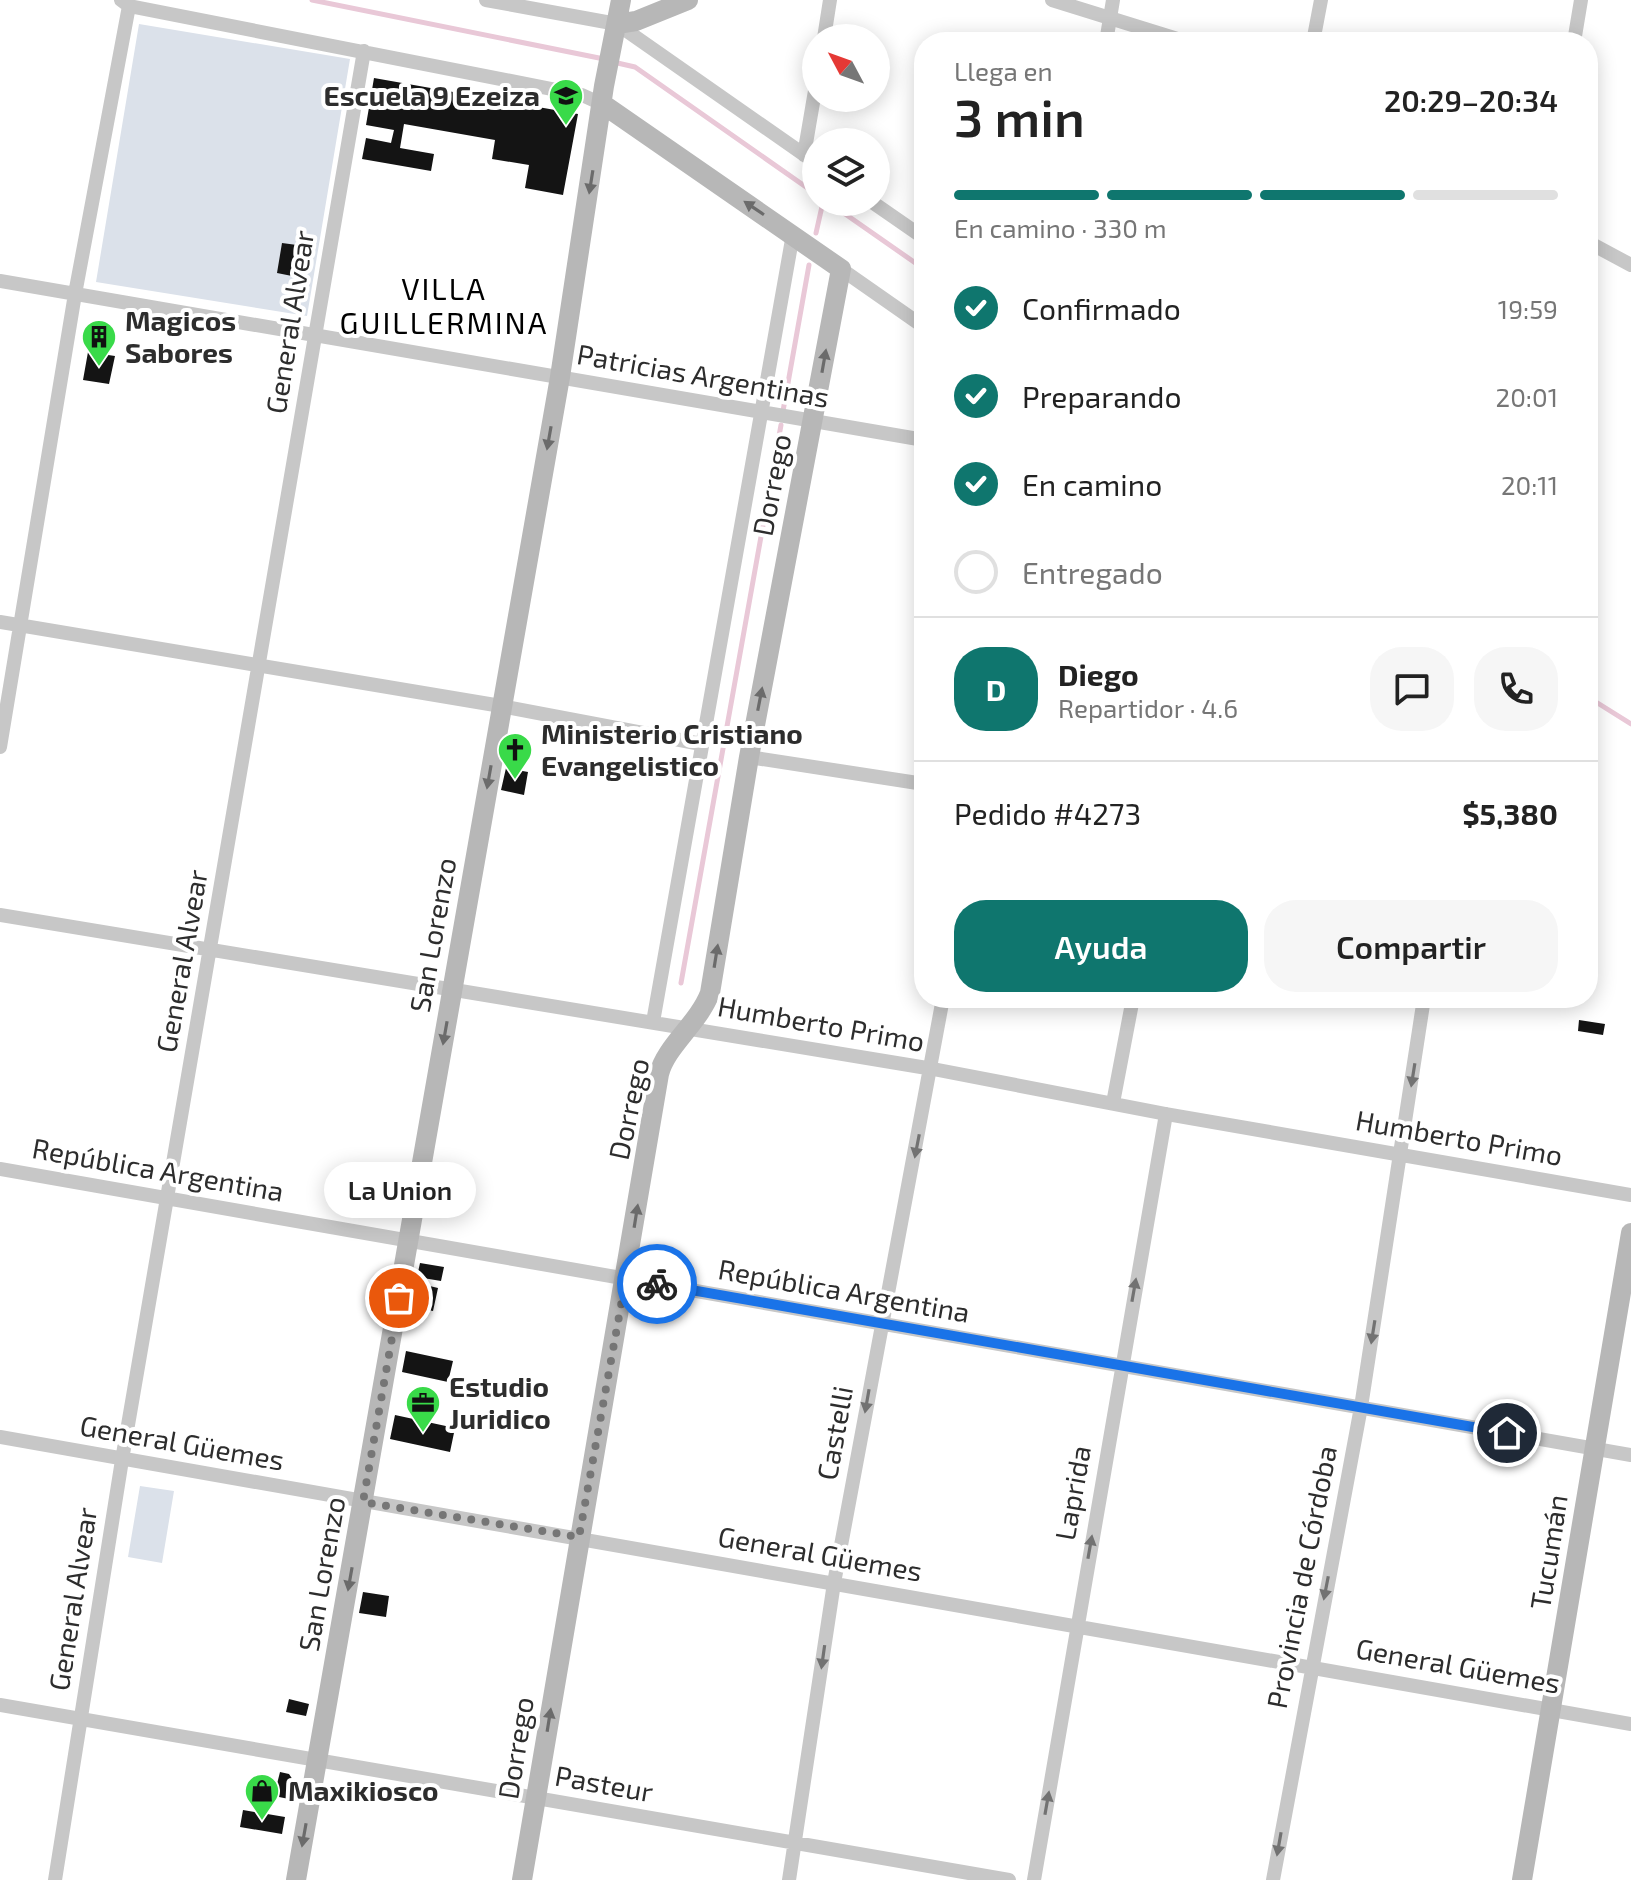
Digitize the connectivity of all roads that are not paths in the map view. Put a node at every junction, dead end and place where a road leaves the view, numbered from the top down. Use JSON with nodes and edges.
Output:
{"nodes":[{"id":1,"x":486,"y":0,"type":"edge"},
{"id":2,"x":621,"y":0,"type":"edge"},
{"id":3,"x":688,"y":0,"type":"edge"},
{"id":4,"x":830,"y":0,"type":"edge"},
{"id":5,"x":1052,"y":0,"type":"edge"},
{"id":6,"x":1113,"y":0,"type":"edge"},
{"id":7,"x":1321,"y":0,"type":"edge"},
{"id":8,"x":1581,"y":0,"type":"edge"},
{"id":9,"x":125,"y":3,"type":"edge"},
{"id":10,"x":1110,"y":18,"type":"junction"},
{"id":11,"x":826,"y":24,"type":"edge"},
{"id":12,"x":1108,"y":32,"type":"edge"},
{"id":13,"x":1155,"y":32,"type":"edge"},
{"id":14,"x":1315,"y":32,"type":"edge"},
{"id":15,"x":1576,"y":32,"type":"edge"},
{"id":16,"x":615,"y":33,"type":"junction"},
{"id":17,"x":364,"y":51,"type":"junction"},
{"id":18,"x":604,"y":95,"type":"junction"},
{"id":19,"x":802,"y":154,"type":"edge"},
{"id":20,"x":890,"y":214,"type":"edge"},
{"id":21,"x":914,"y":231,"type":"edge"},
{"id":22,"x":793,"y":234,"type":"junction"},
{"id":23,"x":1598,"y":247,"type":"edge"},
{"id":24,"x":1631,"y":265,"type":"edge"},
{"id":25,"x":841,"y":269,"type":"junction"},
{"id":26,"x":0,"y":281,"type":"edge"},
{"id":27,"x":75,"y":294,"type":"junction"},
{"id":28,"x":914,"y":320,"type":"edge"},
{"id":29,"x":315,"y":336,"type":"junction"},
{"id":30,"x":560,"y":377,"type":"junction"},
{"id":31,"x":760,"y":413,"type":"junction"},
{"id":32,"x":812,"y":423,"type":"junction"},
{"id":33,"x":914,"y":438,"type":"edge"},
{"id":34,"x":0,"y":622,"type":"edge"},
{"id":35,"x":20,"y":625,"type":"junction"},
{"id":36,"x":259,"y":664,"type":"junction"},
{"id":37,"x":501,"y":706,"type":"junction"},
{"id":38,"x":701,"y":744,"type":"junction"},
{"id":39,"x":0,"y":747,"type":"edge"},
{"id":40,"x":749,"y":757,"type":"junction"},
{"id":41,"x":914,"y":782,"type":"edge"},
{"id":42,"x":0,"y":915,"type":"edge"},
{"id":43,"x":210,"y":952,"type":"junction"},
{"id":44,"x":452,"y":991,"type":"junction"},
{"id":45,"x":942,"y":1008,"type":"edge"},
{"id":46,"x":1131,"y":1008,"type":"edge"},
{"id":47,"x":1423,"y":1008,"type":"edge"},
{"id":48,"x":653,"y":1022,"type":"junction"},
{"id":49,"x":691,"y":1028,"type":"junction"},
{"id":50,"x":933,"y":1069,"type":"junction"},
{"id":51,"x":1113,"y":1103,"type":"junction"},
{"id":52,"x":1166,"y":1114,"type":"junction"},
{"id":53,"x":1401,"y":1154,"type":"junction"},
{"id":54,"x":0,"y":1169,"type":"edge"},
{"id":55,"x":1631,"y":1195,"type":"edge"},
{"id":56,"x":168,"y":1198,"type":"junction"},
{"id":57,"x":1631,"y":1233,"type":"edge"},
{"id":58,"x":409,"y":1240,"type":"junction"},
{"id":59,"x":626,"y":1278,"type":"junction"},
{"id":60,"x":881,"y":1326,"type":"junction"},
{"id":61,"x":1121,"y":1366,"type":"junction"},
{"id":62,"x":1361,"y":1407,"type":"junction"},
{"id":63,"x":0,"y":1437,"type":"edge"},
{"id":64,"x":1594,"y":1449,"type":"junction"},
{"id":65,"x":1631,"y":1455,"type":"edge"},
{"id":66,"x":122,"y":1460,"type":"junction"},
{"id":67,"x":363,"y":1502,"type":"junction"},
{"id":68,"x":579,"y":1537,"type":"junction"},
{"id":69,"x":834,"y":1583,"type":"junction"},
{"id":70,"x":1077,"y":1626,"type":"junction"},
{"id":71,"x":1311,"y":1666,"type":"junction"},
{"id":72,"x":0,"y":1705,"type":"edge"},
{"id":73,"x":1552,"y":1709,"type":"junction"},
{"id":74,"x":79,"y":1719,"type":"junction"},
{"id":75,"x":1631,"y":1724,"type":"edge"},
{"id":76,"x":318,"y":1762,"type":"junction"},
{"id":77,"x":536,"y":1798,"type":"junction"},
{"id":78,"x":796,"y":1844,"type":"junction"},
{"id":79,"x":55,"y":1880,"type":"edge"},
{"id":80,"x":296,"y":1880,"type":"edge"},
{"id":81,"x":522,"y":1880,"type":"edge"},
{"id":82,"x":789,"y":1880,"type":"edge"},
{"id":83,"x":1009,"y":1880,"type":"edge"},
{"id":84,"x":1034,"y":1880,"type":"edge"},
{"id":85,"x":1273,"y":1880,"type":"edge"},
{"id":86,"x":1522,"y":1880,"type":"edge"}],
"edges":[{"from":1,"to":16,"type":"street"},
{"from":2,"to":16,"type":"street","name":"San Lorenzo"},
{"from":3,"to":16,"type":"street"},
{"from":4,"to":11,"type":"street"},
{"from":5,"to":10,"type":"street"},
{"from":6,"to":10,"type":"street"},
{"from":7,"to":14,"type":"street"},
{"from":8,"to":15,"type":"street"},
{"from":9,"to":17,"type":"street"},
{"from":9,"to":27,"type":"street"},
{"from":10,"to":12,"type":"street"},
{"from":10,"to":13,"type":"street"},
{"from":16,"to":18,"type":"street","name":"San Lorenzo"},
{"from":16,"to":19,"type":"street"},
{"from":17,"to":18,"type":"street"},
{"from":17,"to":29,"type":"street","name":"General Alvear"},
{"from":22,"to":18,"type":"street","one_way":true},
{"from":18,"to":30,"type":"street","name":"San Lorenzo","one_way":true},
{"from":20,"to":21,"type":"street"},
{"from":22,"to":25,"type":"street"},
{"from":22,"to":31,"type":"street","name":"Dorrego"},
{"from":23,"to":24,"type":"street"},
{"from":25,"to":28,"type":"street"},
{"from":32,"to":25,"type":"street","name":"Dorrego","one_way":true},
{"from":26,"to":27,"type":"street","name":"Patricias Argentinas"},
{"from":27,"to":29,"type":"street","name":"Patricias Argentinas"},
{"from":27,"to":35,"type":"street"},
{"from":29,"to":30,"type":"street","name":"Patricias Argentinas"},
{"from":29,"to":36,"type":"street","name":"General Alvear"},
{"from":30,"to":31,"type":"street","name":"Patricias Argentinas"},
{"from":30,"to":37,"type":"street","name":"San Lorenzo","one_way":true},
{"from":31,"to":32,"type":"street","name":"Patricias Argentinas"},
{"from":31,"to":38,"type":"street","name":"Dorrego"},
{"from":32,"to":33,"type":"street","name":"Patricias Argentinas"},
{"from":40,"to":32,"type":"street","name":"Dorrego","one_way":true},
{"from":34,"to":35,"type":"street"},
{"from":35,"to":36,"type":"street"},
{"from":35,"to":39,"type":"street"},
{"from":36,"to":37,"type":"street"},
{"from":36,"to":43,"type":"street","name":"General Alvear"},
{"from":37,"to":38,"type":"street"},
{"from":37,"to":44,"type":"street","name":"San Lorenzo","one_way":true},
{"from":38,"to":48,"type":"street","name":"Dorrego"},
{"from":40,"to":41,"type":"street"},
{"from":49,"to":40,"type":"street","name":"Dorrego","one_way":true},
{"from":42,"to":43,"type":"street","name":"Humberto Primo"},
{"from":43,"to":44,"type":"street","name":"Humberto Primo"},
{"from":43,"to":56,"type":"street","name":"General Alvear"},
{"from":44,"to":48,"type":"street","name":"Humberto Primo"},
{"from":44,"to":58,"type":"street","name":"San Lorenzo","one_way":true},
{"from":45,"to":50,"type":"street","name":"Castelli"},
{"from":46,"to":51,"type":"street"},
{"from":47,"to":53,"type":"street","name":"Provincia de Córdoba","one_way":true},
{"from":48,"to":49,"type":"street","name":"Humberto Primo"},
{"from":49,"to":50,"type":"street","name":"Humberto Primo"},
{"from":59,"to":49,"type":"street","name":"Dorrego","one_way":true},
{"from":50,"to":51,"type":"street","name":"Humberto Primo"},
{"from":50,"to":60,"type":"street","name":"Castelli","one_way":true},
{"from":51,"to":52,"type":"street","name":"Humberto Primo"},
{"from":52,"to":53,"type":"street","name":"Humberto Primo"},
{"from":61,"to":52,"type":"street","name":"Laprida","one_way":true},
{"from":53,"to":55,"type":"street","name":"Humberto Primo"},
{"from":53,"to":62,"type":"street","name":"Provincia de Córdoba","one_way":true},
{"from":54,"to":56,"type":"street","name":"República Argentina"},
{"from":56,"to":58,"type":"street","name":"República Argentina"},
{"from":56,"to":66,"type":"street","name":"General Alvear"},
{"from":57,"to":64,"type":"street","name":"Tucumán"},
{"from":58,"to":59,"type":"street","name":"República Argentina"},
{"from":58,"to":67,"type":"street","name":"San Lorenzo"},
{"from":59,"to":60,"type":"street","name":"República Argentina"},
{"from":59,"to":68,"type":"street","name":"Dorrego"},
{"from":60,"to":61,"type":"street","name":"República Argentina"},
{"from":60,"to":69,"type":"street","name":"Castelli","one_way":true},
{"from":61,"to":62,"type":"street","name":"República Argentina"},
{"from":70,"to":61,"type":"street","name":"Laprida","one_way":true},
{"from":62,"to":64,"type":"street","name":"República Argentina"},
{"from":62,"to":71,"type":"street","name":"Provincia de Córdoba","one_way":true},
{"from":63,"to":66,"type":"street","name":"General Güemes"},
{"from":64,"to":65,"type":"street","name":"República Argentina"},
{"from":64,"to":73,"type":"street","name":"Tucumán"},
{"from":66,"to":67,"type":"street","name":"General Güemes"},
{"from":66,"to":74,"type":"street","name":"General Alvear"},
{"from":67,"to":68,"type":"street","name":"General Güemes"},
{"from":67,"to":76,"type":"street","name":"San Lorenzo","one_way":true},
{"from":68,"to":69,"type":"street","name":"General Güemes"},
{"from":77,"to":68,"type":"street","name":"Dorrego","one_way":true},
{"from":69,"to":70,"type":"street","name":"General Güemes"},
{"from":69,"to":78,"type":"street","name":"Castelli","one_way":true},
{"from":70,"to":71,"type":"street","name":"General Güemes"},
{"from":84,"to":70,"type":"street","name":"Laprida","one_way":true},
{"from":71,"to":73,"type":"street","name":"General Güemes"},
{"from":71,"to":85,"type":"street","name":"Provincia de Córdoba","one_way":true},
{"from":72,"to":74,"type":"street","name":"Pasteur"},
{"from":73,"to":75,"type":"street","name":"General Güemes"},
{"from":73,"to":86,"type":"street","name":"Tucumán"},
{"from":74,"to":76,"type":"street","name":"Pasteur"},
{"from":74,"to":79,"type":"street","name":"General Alvear"},
{"from":76,"to":77,"type":"street","name":"Pasteur"},
{"from":76,"to":80,"type":"street","name":"San Lorenzo","one_way":true},
{"from":77,"to":78,"type":"street","name":"Pasteur"},
{"from":77,"to":81,"type":"street","name":"Dorrego"},
{"from":78,"to":82,"type":"street","name":"Castelli"},
{"from":78,"to":83,"type":"street","name":"Pasteur"}]}
